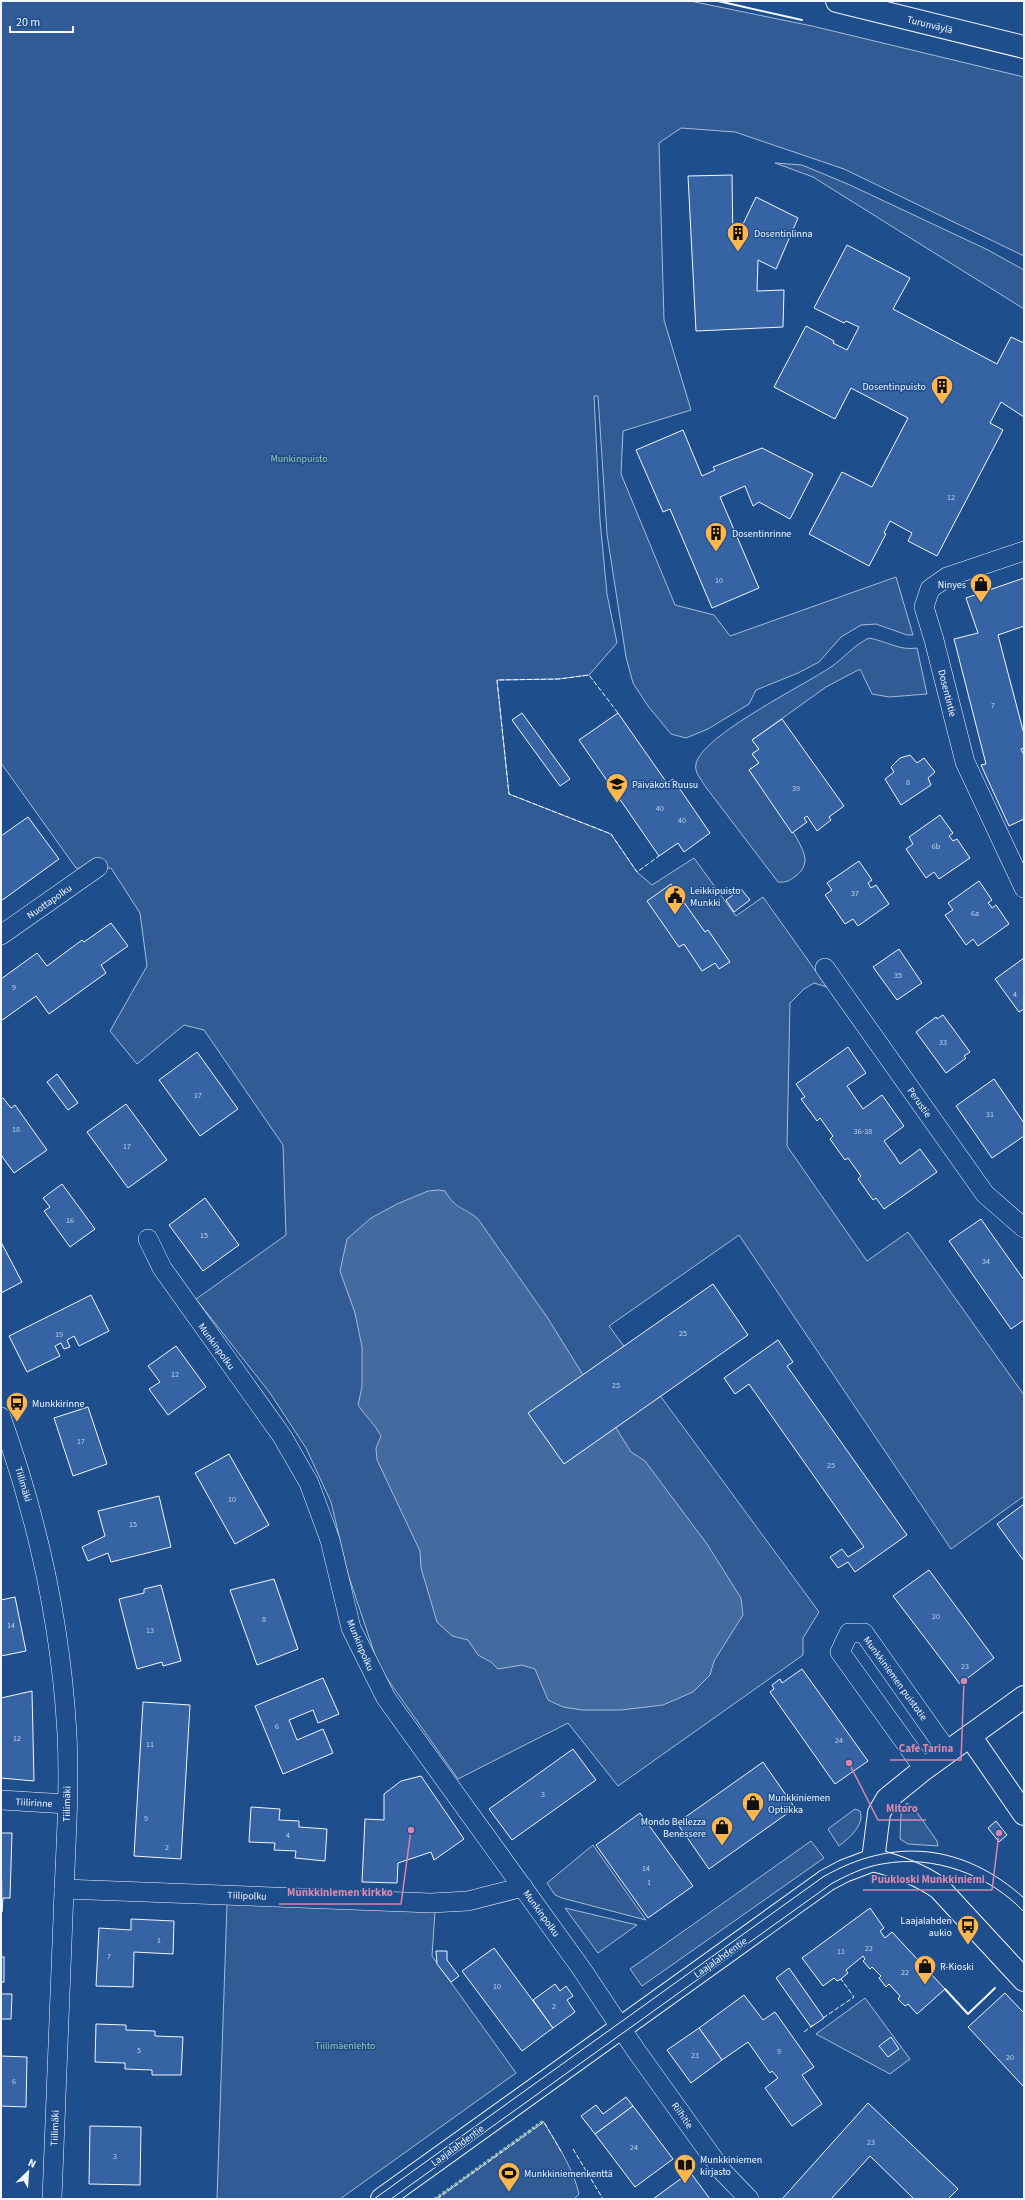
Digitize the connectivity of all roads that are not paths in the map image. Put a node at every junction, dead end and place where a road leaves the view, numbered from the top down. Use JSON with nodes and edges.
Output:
{"nodes":[{"id":1,"x":837,"y":1,"type":"edge"},
{"id":2,"x":1024,"y":47,"type":"edge"},
{"id":3,"x":1024,"y":551,"type":"edge"},
{"id":4,"x":98,"y":867,"type":"dead end"},
{"id":5,"x":1024,"y":888,"type":"edge"},
{"id":6,"x":1,"y":935,"type":"edge"},
{"id":7,"x":826,"y":968,"type":"dead end"},
{"id":8,"x":1024,"y":1228,"type":"edge"},
{"id":9,"x":148,"y":1239,"type":"dead end"},
{"id":10,"x":1,"y":1417,"type":"edge"},
{"id":11,"x":1024,"y":1697,"type":"edge"},
{"id":12,"x":970,"y":1736,"type":"junction"},
{"id":13,"x":948,"y":1752,"type":"junction"},
{"id":14,"x":924,"y":1769,"type":"junction"},
{"id":15,"x":1,"y":1800,"type":"edge"},
{"id":16,"x":67,"y":1804,"type":"junction"},
{"id":17,"x":1024,"y":1814,"type":"edge"},
{"id":18,"x":873,"y":1860,"type":"junction"},
{"id":19,"x":523,"y":1887,"type":"junction"},
{"id":20,"x":64,"y":1889,"type":"junction"},
{"id":21,"x":1024,"y":1980,"type":"edge"},
{"id":22,"x":621,"y":2027,"type":"junction"},
{"id":23,"x":52,"y":2199,"type":"edge"},
{"id":24,"x":382,"y":2199,"type":"edge"},
{"id":25,"x":749,"y":2199,"type":"edge"}],
"edges":[{"from":1,"to":2,"type":"main road","name":"Turunväylä"},
{"from":3,"to":5,"type":"street","name":"Dosentintie"},
{"from":4,"to":6,"type":"street","name":"Nuottapolku"},
{"from":7,"to":8,"type":"street","name":"Perustie"},
{"from":9,"to":19,"type":"street","name":"Munkinpolku"},
{"from":10,"to":16,"type":"street","name":"Tiilimäki"},
{"from":11,"to":12,"type":"main road"},
{"from":12,"to":13,"type":"main road"},
{"from":12,"to":17,"type":"main road"},
{"from":13,"to":14,"type":"main road"},
{"from":13,"to":14,"type":"street","name":"Munkkiniemen puistotie"},
{"from":14,"to":18,"type":"main road"},
{"from":15,"to":16,"type":"street","name":"Tiilirinne"},
{"from":16,"to":20,"type":"street","name":"Tiilimäki"},
{"from":18,"to":21,"type":"main road"},
{"from":18,"to":22,"type":"main road","name":"Laajalahdentie"},
{"from":19,"to":20,"type":"street","name":"Tiilipolku"},
{"from":19,"to":22,"type":"street","name":"Munkinpolku"},
{"from":20,"to":23,"type":"street","name":"Tiilimäki"},
{"from":22,"to":24,"type":"main road","name":"Laajalahdentie"},
{"from":22,"to":25,"type":"street","name":"Riihitie"}]}
